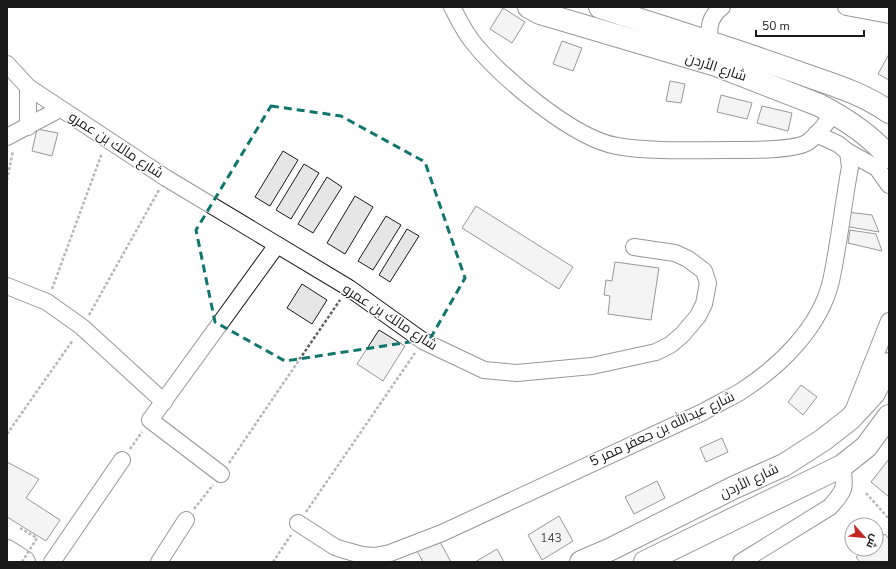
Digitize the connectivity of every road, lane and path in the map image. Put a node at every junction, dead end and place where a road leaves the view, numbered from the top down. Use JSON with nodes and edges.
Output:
{"nodes":[{"id":1,"x":452,"y":7,"type":"edge"},
{"id":2,"x":529,"y":7,"type":"edge"},
{"id":3,"x":600,"y":7,"type":"edge"},
{"id":4,"x":722,"y":7,"type":"edge"},
{"id":5,"x":846,"y":7,"type":"edge"},
{"id":6,"x":889,"y":15,"type":"edge"},
{"id":7,"x":709,"y":42,"type":"junction"},
{"id":8,"x":7,"y":64,"type":"edge"},
{"id":9,"x":28,"y":87,"type":"junction"},
{"id":10,"x":60,"y":109,"type":"junction"},
{"id":11,"x":889,"y":112,"type":"edge"},
{"id":12,"x":834,"y":113,"type":"junction"},
{"id":13,"x":17,"y":132,"type":"edge"},
{"id":14,"x":816,"y":134,"type":"junction"},
{"id":15,"x":107,"y":140,"type":"junction"},
{"id":16,"x":848,"y":152,"type":"junction"},
{"id":17,"x":889,"y":157,"type":"edge"},
{"id":18,"x":166,"y":178,"type":"junction"},
{"id":19,"x":7,"y":180,"type":"edge"},
{"id":20,"x":889,"y":185,"type":"edge"},
{"id":21,"x":277,"y":245,"type":"junction"},
{"id":22,"x":634,"y":247,"type":"dead end"},
{"id":23,"x":7,"y":286,"type":"edge"},
{"id":24,"x":349,"y":288,"type":"junction"},
{"id":25,"x":47,"y":302,"type":"junction"},
{"id":26,"x":889,"y":322,"type":"edge"},
{"id":27,"x":82,"y":327,"type":"junction"},
{"id":28,"x":423,"y":341,"type":"junction"},
{"id":29,"x":889,"y":364,"type":"edge"},
{"id":30,"x":164,"y":402,"type":"junction"},
{"id":31,"x":889,"y":416,"type":"edge"},
{"id":32,"x":850,"y":419,"type":"junction"},
{"id":33,"x":150,"y":420,"type":"junction"},
{"id":34,"x":7,"y":434,"type":"edge"},
{"id":35,"x":122,"y":460,"type":"joint"},
{"id":36,"x":842,"y":466,"type":"junction"},
{"id":37,"x":221,"y":474,"type":"junction"},
{"id":38,"x":866,"y":493,"type":"dead end"},
{"id":39,"x":889,"y":519,"type":"edge"},
{"id":40,"x":186,"y":520,"type":"joint"},
{"id":41,"x":298,"y":523,"type":"junction"},
{"id":42,"x":20,"y":528,"type":"dead end"},
{"id":43,"x":7,"y":551,"type":"edge"},
{"id":44,"x":614,"y":556,"type":"edge"},
{"id":45,"x":23,"y":562,"type":"edge"},
{"id":46,"x":52,"y":562,"type":"edge"},
{"id":47,"x":159,"y":562,"type":"edge"},
{"id":48,"x":273,"y":562,"type":"edge"},
{"id":49,"x":581,"y":562,"type":"edge"},
{"id":50,"x":645,"y":562,"type":"edge"},
{"id":51,"x":741,"y":562,"type":"edge"}],
"edges":[{"from":1,"to":14,"type":"street"},
{"from":2,"to":12,"type":"highway","name":"شارع الأردن"},
{"from":3,"to":7,"type":"highway","name":"شارع الأردن"},
{"from":4,"to":7,"type":"street"},
{"from":5,"to":6,"type":"street"},
{"from":7,"to":11,"type":"highway","name":"شارع الأردن"},
{"from":8,"to":9,"type":"street","name":"شارع مالك بن عمرو"},
{"from":9,"to":10,"type":"street","name":"شارع مالك بن عمرو"},
{"from":9,"to":13,"type":"street"},
{"from":10,"to":13,"type":"street","name":"شارع مالك بن عمرو"},
{"from":10,"to":15,"type":"street","name":"شارع مالك بن عمرو"},
{"from":12,"to":14,"type":"street"},
{"from":12,"to":17,"type":"highway","name":"شارع الأردن"},
{"from":13,"to":19,"type":"path"},
{"from":14,"to":16,"type":"street"},
{"from":15,"to":18,"type":"street","name":"شارع مالك بن عمرو"},
{"from":15,"to":25,"type":"path"},
{"from":16,"to":20,"type":"street"},
{"from":16,"to":41,"type":"street","name":"شارع عبدالله بن جعفر ممر 5"},
{"from":18,"to":21,"type":"street","name":"شارع مالك بن عمرو"},
{"from":18,"to":27,"type":"path"},
{"from":21,"to":24,"type":"street","name":"شارع مالك بن عمرو"},
{"from":21,"to":30,"type":"street"},
{"from":22,"to":28,"type":"street","name":"شارع مالك بن عمرو"},
{"from":23,"to":25,"type":"street"},
{"from":24,"to":28,"type":"street","name":"شارع مالك بن عمرو"},
{"from":24,"to":37,"type":"path"},
{"from":25,"to":27,"type":"street"},
{"from":26,"to":32,"type":"street"},
{"from":27,"to":30,"type":"street"},
{"from":27,"to":34,"type":"path"},
{"from":28,"to":41,"type":"path"},
{"from":29,"to":32,"type":"highway","name":"شارع الأردن"},
{"from":30,"to":33,"type":"street"},
{"from":31,"to":36,"type":"highway","name":"شارع الأردن"},
{"from":32,"to":44,"type":"highway","name":"شارع الأردن"},
{"from":33,"to":35,"type":"path"},
{"from":33,"to":37,"type":"street"},
{"from":35,"to":46,"type":"street"},
{"from":36,"to":50,"type":"highway","name":"شارع الأردن"},
{"from":36,"to":51,"type":"street"},
{"from":37,"to":40,"type":"path"},
{"from":38,"to":39,"type":"path"},
{"from":40,"to":47,"type":"street"},
{"from":41,"to":48,"type":"path"},
{"from":42,"to":45,"type":"path","bridge":true},
{"from":43,"to":45,"type":"highway"},
{"from":44,"to":49,"type":"highway","name":"شارع الأردن"}]}
